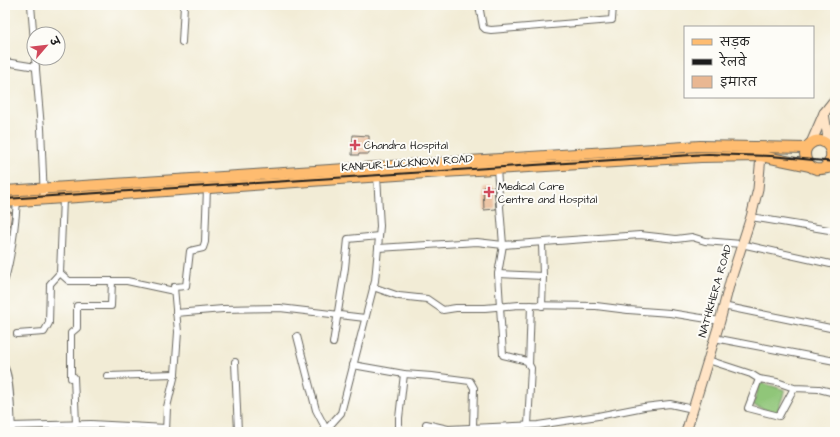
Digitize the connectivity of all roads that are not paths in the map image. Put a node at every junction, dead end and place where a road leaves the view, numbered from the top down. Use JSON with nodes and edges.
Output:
{"nodes":[{"id":1,"x":31,"y":5,"type":"edge"},
{"id":2,"x":184,"y":5,"type":"edge"},
{"id":3,"x":479,"y":5,"type":"edge"},
{"id":4,"x":613,"y":5,"type":"edge"},
{"id":5,"x":33,"y":26,"type":"edge"},
{"id":6,"x":182,"y":42,"type":"dead end"},
{"id":7,"x":5,"y":62,"type":"edge"},
{"id":8,"x":36,"y":67,"type":"joint"},
{"id":9,"x":835,"y":100,"type":"edge"},
{"id":10,"x":824,"y":113,"type":"junction"},
{"id":11,"x":809,"y":146,"type":"junction"},
{"id":12,"x":832,"y":148,"type":"edge"},
{"id":13,"x":761,"y":156,"type":"junction"},
{"id":14,"x":583,"y":159,"type":"junction"},
{"id":15,"x":810,"y":166,"type":"junction"},
{"id":16,"x":830,"y":167,"type":"edge"},
{"id":17,"x":497,"y":169,"type":"junction"},
{"id":18,"x":377,"y":176,"type":"junction"},
{"id":19,"x":45,"y":188,"type":"junction"},
{"id":20,"x":207,"y":188,"type":"junction"},
{"id":21,"x":5,"y":191,"type":"edge"},
{"id":22,"x":63,"y":198,"type":"junction"},
{"id":23,"x":44,"y":199,"type":"junction"},
{"id":24,"x":5,"y":202,"type":"edge"},
{"id":25,"x":17,"y":202,"type":"junction"},
{"id":26,"x":750,"y":217,"type":"junction"},
{"id":27,"x":835,"y":231,"type":"edge"},
{"id":28,"x":379,"y":236,"type":"junction"},
{"id":29,"x":542,"y":243,"type":"junction"},
{"id":30,"x":742,"y":244,"type":"junction"},
{"id":31,"x":503,"y":245,"type":"junction"},
{"id":32,"x":378,"y":248,"type":"junction"},
{"id":33,"x":835,"y":265,"type":"edge"},
{"id":34,"x":60,"y":273,"type":"junction"},
{"id":35,"x":498,"y":274,"type":"junction"},
{"id":36,"x":544,"y":276,"type":"junction"},
{"id":37,"x":5,"y":279,"type":"edge"},
{"id":38,"x":112,"y":281,"type":"junction"},
{"id":39,"x":373,"y":287,"type":"junction"},
{"id":40,"x":174,"y":291,"type":"junction"},
{"id":41,"x":531,"y":305,"type":"junction"},
{"id":42,"x":542,"y":306,"type":"junction"},
{"id":43,"x":723,"y":306,"type":"junction"},
{"id":44,"x":500,"y":307,"type":"junction"},
{"id":45,"x":176,"y":313,"type":"junction"},
{"id":46,"x":337,"y":315,"type":"junction"},
{"id":47,"x":365,"y":318,"type":"junction"},
{"id":48,"x":720,"y":321,"type":"junction"},
{"id":49,"x":835,"y":329,"type":"edge"},
{"id":50,"x":17,"y":334,"type":"dead end"},
{"id":51,"x":297,"y":336,"type":"dead end"},
{"id":52,"x":714,"y":338,"type":"junction"},
{"id":53,"x":333,"y":343,"type":"dead end"},
{"id":54,"x":708,"y":360,"type":"junction"},
{"id":55,"x":835,"y":361,"type":"edge"},
{"id":56,"x":234,"y":362,"type":"dead end"},
{"id":57,"x":353,"y":365,"type":"junction"},
{"id":58,"x":529,"y":365,"type":"junction"},
{"id":59,"x":5,"y":368,"type":"edge"},
{"id":60,"x":175,"y":374,"type":"junction"},
{"id":61,"x":404,"y":374,"type":"junction"},
{"id":62,"x":107,"y":376,"type":"dead end"},
{"id":63,"x":759,"y":379,"type":"junction"},
{"id":64,"x":794,"y":388,"type":"junction"},
{"id":65,"x":835,"y":393,"type":"edge"},
{"id":66,"x":693,"y":409,"type":"junction"},
{"id":67,"x":76,"y":424,"type":"junction"},
{"id":68,"x":426,"y":424,"type":"dead end"},
{"id":69,"x":528,"y":425,"type":"junction"},
{"id":70,"x":474,"y":427,"type":"junction"},
{"id":71,"x":12,"y":429,"type":"edge"},
{"id":72,"x":166,"y":430,"type":"edge"},
{"id":73,"x":325,"y":431,"type":"edge"},
{"id":74,"x":238,"y":432,"type":"edge"},
{"id":75,"x":399,"y":432,"type":"edge"},
{"id":76,"x":686,"y":432,"type":"edge"}],
"edges":[{"from":1,"to":5,"type":"street"},
{"from":2,"to":6,"type":"street"},
{"from":3,"to":4,"type":"street"},
{"from":7,"to":8,"type":"street"},
{"from":8,"to":19,"type":"street"},
{"from":9,"to":10,"type":"street"},
{"from":10,"to":11,"type":"street"},
{"from":10,"to":12,"type":"street"},
{"from":11,"to":12,"type":"main road"},
{"from":11,"to":14,"type":"main road","name":"KANPUR-LUCKNOW ROAD"},
{"from":11,"to":15,"type":"main road"},
{"from":12,"to":16,"type":"main road"},
{"from":13,"to":14,"type":"main road","name":"KANPUR-LUCKNOW ROAD"},
{"from":13,"to":15,"type":"main road","name":"KANPUR-LUCKNOW ROAD"},
{"from":13,"to":26,"type":"street","name":"NATHKHERA ROAD"},
{"from":14,"to":17,"type":"main road","name":"KANPUR-LUCKNOW ROAD"},
{"from":14,"to":19,"type":"main road","name":"KANPUR-LUCKNOW ROAD"},
{"from":15,"to":16,"type":"main road"},
{"from":17,"to":18,"type":"main road","name":"KANPUR-LUCKNOW ROAD"},
{"from":17,"to":31,"type":"street"},
{"from":18,"to":20,"type":"main road","name":"KANPUR-LUCKNOW ROAD"},
{"from":18,"to":28,"type":"street"},
{"from":19,"to":21,"type":"main road","name":"KANPUR-LUCKNOW ROAD"},
{"from":19,"to":23,"type":"street"},
{"from":20,"to":22,"type":"main road","name":"KANPUR-LUCKNOW ROAD"},
{"from":20,"to":40,"type":"street"},
{"from":22,"to":23,"type":"main road","name":"KANPUR-LUCKNOW ROAD"},
{"from":22,"to":34,"type":"street"},
{"from":23,"to":25,"type":"main road","name":"KANPUR-LUCKNOW ROAD"},
{"from":24,"to":25,"type":"main road","name":"KANPUR-LUCKNOW ROAD"},
{"from":25,"to":37,"type":"street"},
{"from":26,"to":27,"type":"street"},
{"from":26,"to":30,"type":"street","name":"NATHKHERA ROAD"},
{"from":28,"to":32,"type":"street"},
{"from":28,"to":46,"type":"street"},
{"from":29,"to":30,"type":"street"},
{"from":29,"to":31,"type":"street"},
{"from":29,"to":36,"type":"street"},
{"from":30,"to":33,"type":"street"},
{"from":30,"to":43,"type":"street","name":"NATHKHERA ROAD"},
{"from":31,"to":32,"type":"street"},
{"from":31,"to":35,"type":"street"},
{"from":32,"to":39,"type":"street"},
{"from":34,"to":38,"type":"street"},
{"from":34,"to":50,"type":"street"},
{"from":35,"to":36,"type":"street"},
{"from":35,"to":44,"type":"street"},
{"from":36,"to":42,"type":"street"},
{"from":38,"to":40,"type":"street"},
{"from":38,"to":67,"type":"street"},
{"from":39,"to":44,"type":"street"},
{"from":39,"to":47,"type":"street"},
{"from":40,"to":45,"type":"street"},
{"from":41,"to":42,"type":"street"},
{"from":41,"to":44,"type":"street"},
{"from":41,"to":58,"type":"street"},
{"from":42,"to":48,"type":"street"},
{"from":43,"to":48,"type":"street","name":"NATHKHERA ROAD"},
{"from":43,"to":49,"type":"street"},
{"from":44,"to":58,"type":"street"},
{"from":45,"to":46,"type":"street"},
{"from":45,"to":60,"type":"street"},
{"from":46,"to":47,"type":"street"},
{"from":46,"to":53,"type":"street"},
{"from":47,"to":57,"type":"street"},
{"from":48,"to":52,"type":"street","name":"NATHKHERA ROAD"},
{"from":51,"to":73,"type":"street"},
{"from":52,"to":54,"type":"street","name":"NATHKHERA ROAD"},
{"from":52,"to":55,"type":"street"},
{"from":54,"to":63,"type":"street"},
{"from":54,"to":66,"type":"street","name":"NATHKHERA ROAD"},
{"from":56,"to":74,"type":"street"},
{"from":57,"to":61,"type":"street"},
{"from":57,"to":73,"type":"street"},
{"from":58,"to":69,"type":"street"},
{"from":59,"to":71,"type":"street"},
{"from":60,"to":62,"type":"street"},
{"from":60,"to":72,"type":"street"},
{"from":61,"to":70,"type":"street"},
{"from":61,"to":75,"type":"street"},
{"from":63,"to":64,"type":"street"},
{"from":63,"to":64,"type":"street"},
{"from":64,"to":65,"type":"street"},
{"from":66,"to":69,"type":"street"},
{"from":66,"to":76,"type":"street","name":"NATHKHERA ROAD"},
{"from":67,"to":71,"type":"street"},
{"from":67,"to":72,"type":"street"},
{"from":68,"to":70,"type":"street"},
{"from":69,"to":70,"type":"street"}]}
